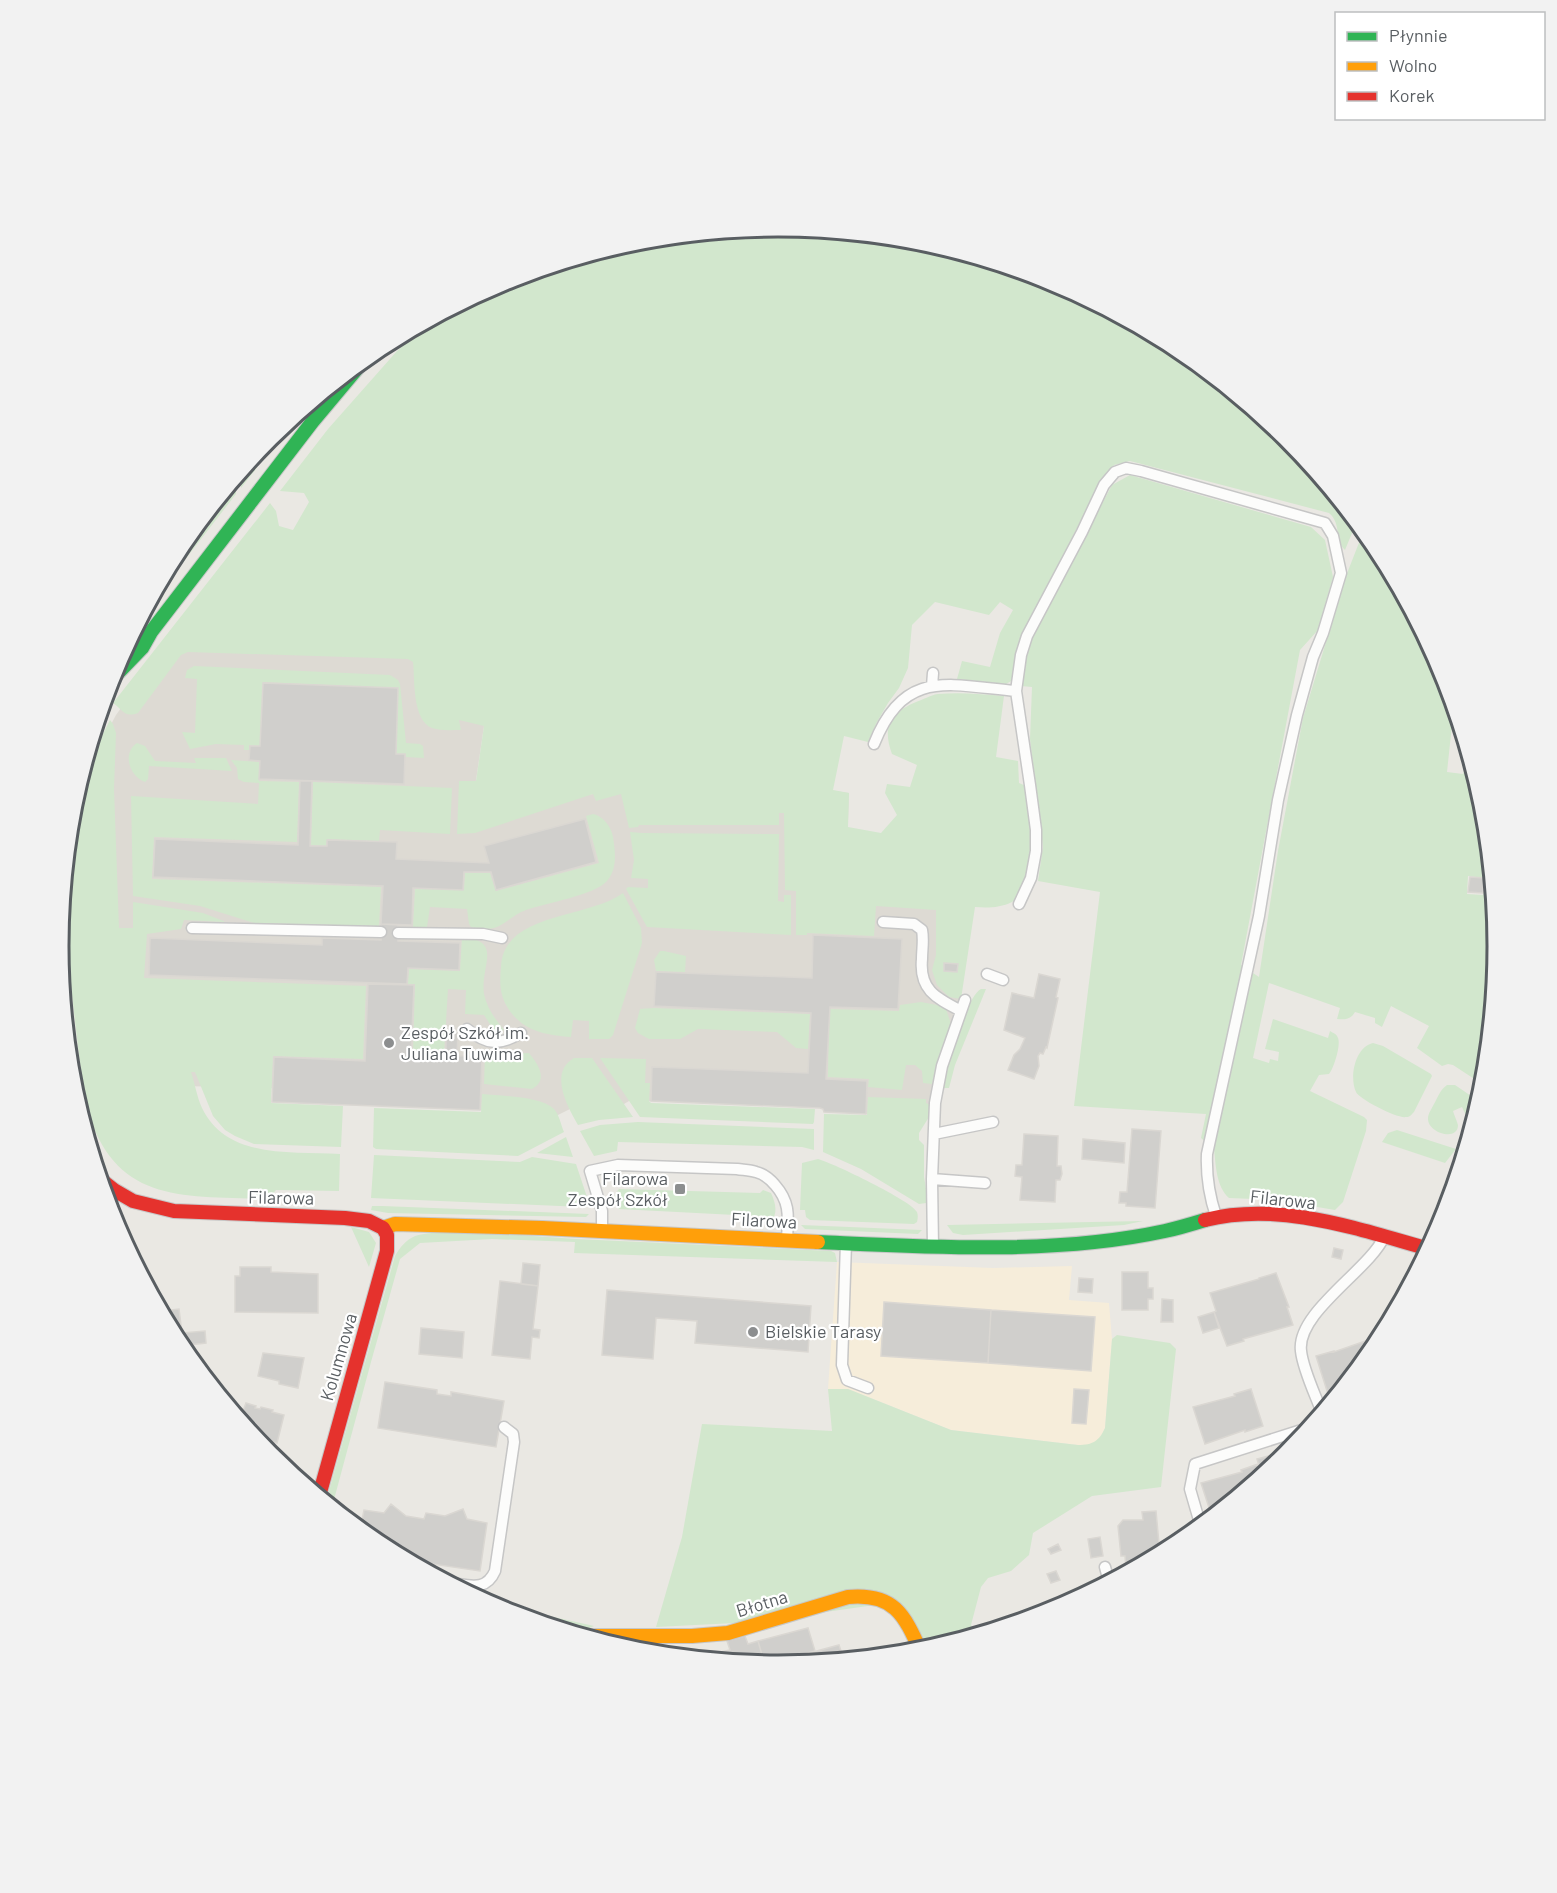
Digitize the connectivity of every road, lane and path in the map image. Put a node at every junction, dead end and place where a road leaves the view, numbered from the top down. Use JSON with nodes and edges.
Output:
{"nodes":[{"id":1,"x":339,"y":390,"type":"edge"},
{"id":2,"x":151,"y":632,"type":"junction"},
{"id":3,"x":139,"y":641,"type":"edge"},
{"id":4,"x":128,"y":663,"type":"edge"},
{"id":5,"x":933,"y":673,"type":"dead end"},
{"id":6,"x":932,"y":686,"type":"junction"},
{"id":7,"x":1016,"y":691,"type":"junction"},
{"id":8,"x":874,"y":744,"type":"dead end"},
{"id":9,"x":1019,"y":904,"type":"dead end"},
{"id":10,"x":883,"y":922,"type":"dead end"},
{"id":11,"x":192,"y":928,"type":"dead end"},
{"id":12,"x":381,"y":932,"type":"dead end"},
{"id":13,"x":398,"y":933,"type":"dead end"},
{"id":14,"x":502,"y":938,"type":"dead end"},
{"id":15,"x":987,"y":974,"type":"dead end"},
{"id":16,"x":1004,"y":980,"type":"dead end"},
{"id":17,"x":467,"y":1029,"type":"dead end"},
{"id":18,"x":521,"y":1033,"type":"dead end"},
{"id":19,"x":993,"y":1122,"type":"dead end"},
{"id":20,"x":934,"y":1134,"type":"junction"},
{"id":21,"x":932,"y":1179,"type":"junction"},
{"id":22,"x":985,"y":1183,"type":"dead end"},
{"id":23,"x":112,"y":1188,"type":"edge"},
{"id":24,"x":1216,"y":1217,"type":"junction"},
{"id":25,"x":383,"y":1228,"type":"junction"},
{"id":26,"x":601,"y":1231,"type":"junction"},
{"id":27,"x":1384,"y":1236,"type":"junction"},
{"id":28,"x":786,"y":1240,"type":"junction"},
{"id":29,"x":846,"y":1243,"type":"junction"},
{"id":30,"x":933,"y":1247,"type":"junction"},
{"id":31,"x":1421,"y":1247,"type":"edge"},
{"id":32,"x":868,"y":1388,"type":"dead end"},
{"id":33,"x":1319,"y":1405,"type":"edge"},
{"id":34,"x":504,"y":1427,"type":"dead end"},
{"id":35,"x":1295,"y":1432,"type":"edge"},
{"id":36,"x":321,"y":1488,"type":"edge"},
{"id":37,"x":1198,"y":1518,"type":"edge"},
{"id":38,"x":1105,"y":1567,"type":"dead end"},
{"id":39,"x":1107,"y":1575,"type":"edge"},
{"id":40,"x":469,"y":1585,"type":"edge"},
{"id":41,"x":613,"y":1636,"type":"edge"},
{"id":42,"x":917,"y":1642,"type":"edge"}],
"edges":[{"from":1,"to":2,"type":"street"},
{"from":2,"to":3,"type":"street"},
{"from":2,"to":4,"type":"street"},
{"from":5,"to":6,"type":"lane"},
{"from":6,"to":7,"type":"lane"},
{"from":6,"to":8,"type":"lane"},
{"from":7,"to":9,"type":"lane"},
{"from":7,"to":24,"type":"lane"},
{"from":10,"to":20,"type":"lane"},
{"from":11,"to":12,"type":"lane"},
{"from":13,"to":14,"type":"lane"},
{"from":15,"to":16,"type":"lane"},
{"from":17,"to":18,"type":"lane"},
{"from":19,"to":20,"type":"lane"},
{"from":20,"to":21,"type":"lane"},
{"from":21,"to":22,"type":"lane"},
{"from":21,"to":30,"type":"lane"},
{"from":23,"to":25,"type":"street","name":"Filarowa"},
{"from":24,"to":27,"type":"street","name":"Filarowa"},
{"from":24,"to":30,"type":"street","name":"Filarowa"},
{"from":25,"to":26,"type":"street","name":"Filarowa"},
{"from":25,"to":36,"type":"street","name":"Kolumnowa"},
{"from":26,"to":28,"type":"street","name":"Filarowa"},
{"from":26,"to":28,"type":"lane"},
{"from":27,"to":31,"type":"street","name":"Filarowa"},
{"from":27,"to":33,"type":"lane"},
{"from":28,"to":29,"type":"street","name":"Filarowa"},
{"from":29,"to":30,"type":"street","name":"Filarowa"},
{"from":29,"to":32,"type":"lane"},
{"from":34,"to":40,"type":"lane"},
{"from":35,"to":37,"type":"lane"},
{"from":38,"to":39,"type":"lane"},
{"from":41,"to":42,"type":"street","name":"Błotna"}]}
